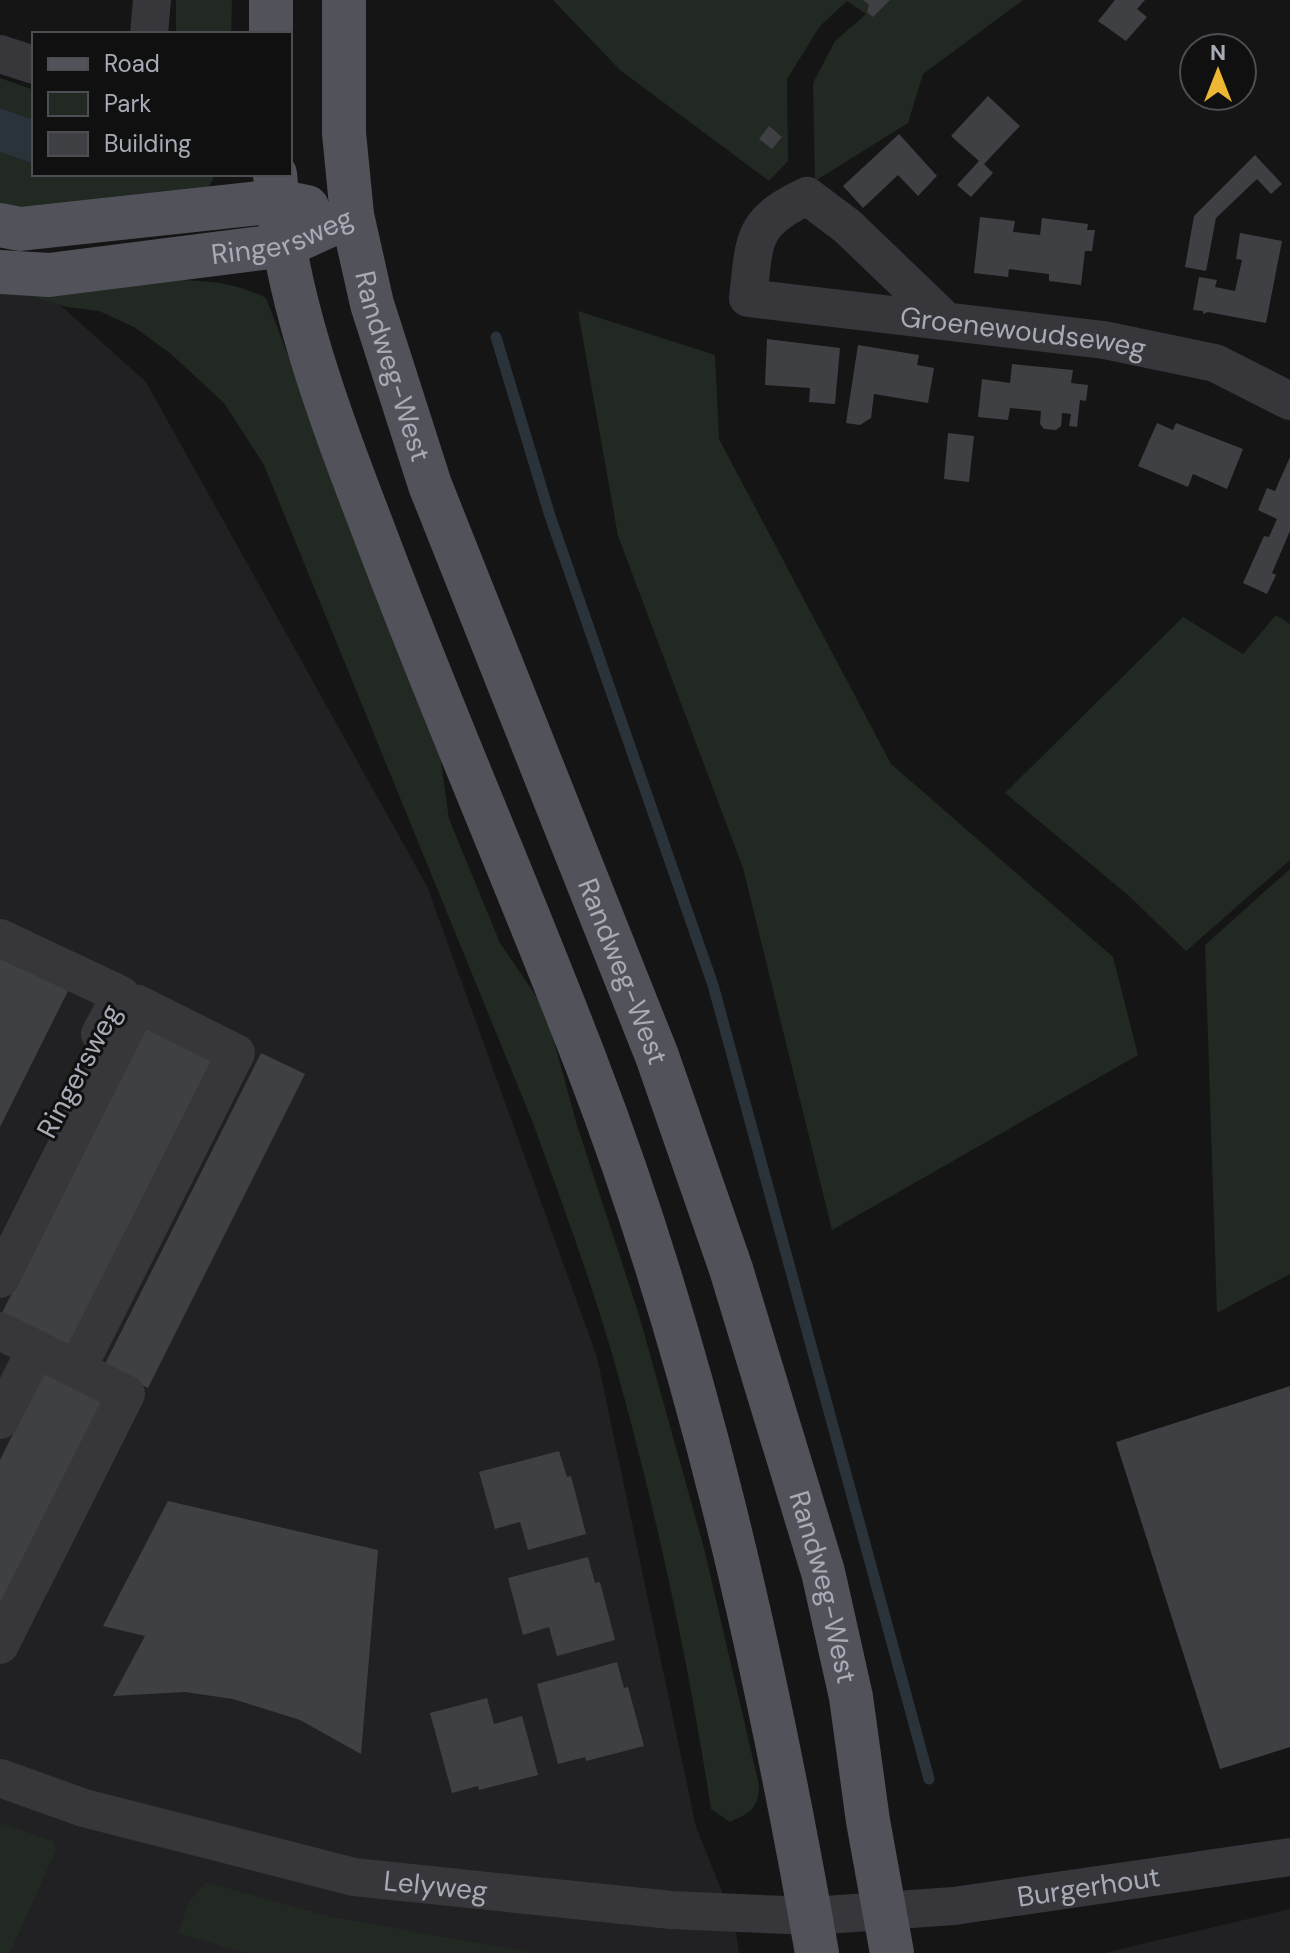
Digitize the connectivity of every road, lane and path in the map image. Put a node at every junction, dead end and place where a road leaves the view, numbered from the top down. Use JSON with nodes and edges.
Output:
{"nodes":[{"id":1,"x":152,"y":0,"type":"edge"},
{"id":2,"x":271,"y":0,"type":"edge"},
{"id":3,"x":344,"y":0,"type":"edge"},
{"id":4,"x":149,"y":32,"type":"edge"},
{"id":5,"x":271,"y":32,"type":"edge"},
{"id":6,"x":0,"y":54,"type":"edge"},
{"id":7,"x":32,"y":64,"type":"edge"},
{"id":8,"x":276,"y":188,"type":"edge"},
{"id":9,"x":352,"y":215,"type":"junction"},
{"id":10,"x":0,"y":225,"type":"edge"},
{"id":11,"x":286,"y":245,"type":"junction"},
{"id":12,"x":0,"y":272,"type":"edge"},
{"id":13,"x":946,"y":321,"type":"junction"},
{"id":14,"x":1290,"y":401,"type":"edge"},
{"id":15,"x":0,"y":938,"type":"edge"},
{"id":16,"x":0,"y":1221,"type":"edge"},
{"id":17,"x":0,"y":1279,"type":"edge"},
{"id":18,"x":0,"y":1331,"type":"edge"},
{"id":19,"x":36,"y":1349,"type":"junction"},
{"id":20,"x":77,"y":1369,"type":"junction"},
{"id":21,"x":0,"y":1420,"type":"edge"},
{"id":22,"x":0,"y":1645,"type":"edge"},
{"id":23,"x":0,"y":1778,"type":"edge"},
{"id":24,"x":1290,"y":1857,"type":"edge"},
{"id":25,"x":885,"y":1911,"type":"junction"},
{"id":26,"x":814,"y":1934,"type":"edge"},
{"id":27,"x":892,"y":1953,"type":"edge"}],
"edges":[{"from":1,"to":4,"type":"street"},
{"from":2,"to":5,"type":"main road"},
{"from":3,"to":9,"type":"main road","name":"Randweg-West"},
{"from":6,"to":7,"type":"street"},
{"from":8,"to":9,"type":"main road","name":"Ringersweg"},
{"from":8,"to":10,"type":"main road","name":"Ringersweg"},
{"from":8,"to":11,"type":"main road"},
{"from":9,"to":11,"type":"main road","name":"Ringersweg"},
{"from":9,"to":25,"type":"main road","name":"Randweg-West"},
{"from":11,"to":12,"type":"main road","name":"Ringersweg"},
{"from":11,"to":26,"type":"main road"},
{"from":13,"to":13,"type":"street","name":"Groenewoudseweg"},
{"from":13,"to":14,"type":"street","name":"Groenewoudseweg"},
{"from":15,"to":16,"type":"street","name":"Ringersweg"},
{"from":17,"to":20,"type":"street"},
{"from":18,"to":19,"type":"street"},
{"from":19,"to":20,"type":"street"},
{"from":19,"to":21,"type":"street"},
{"from":20,"to":22,"type":"street"},
{"from":23,"to":26,"type":"street","name":"Lelyweg"},
{"from":24,"to":25,"type":"street","name":"Burgerhout"},
{"from":25,"to":26,"type":"street","name":"Lelyweg"},
{"from":25,"to":27,"type":"main road","name":"Randweg-West"}]}
